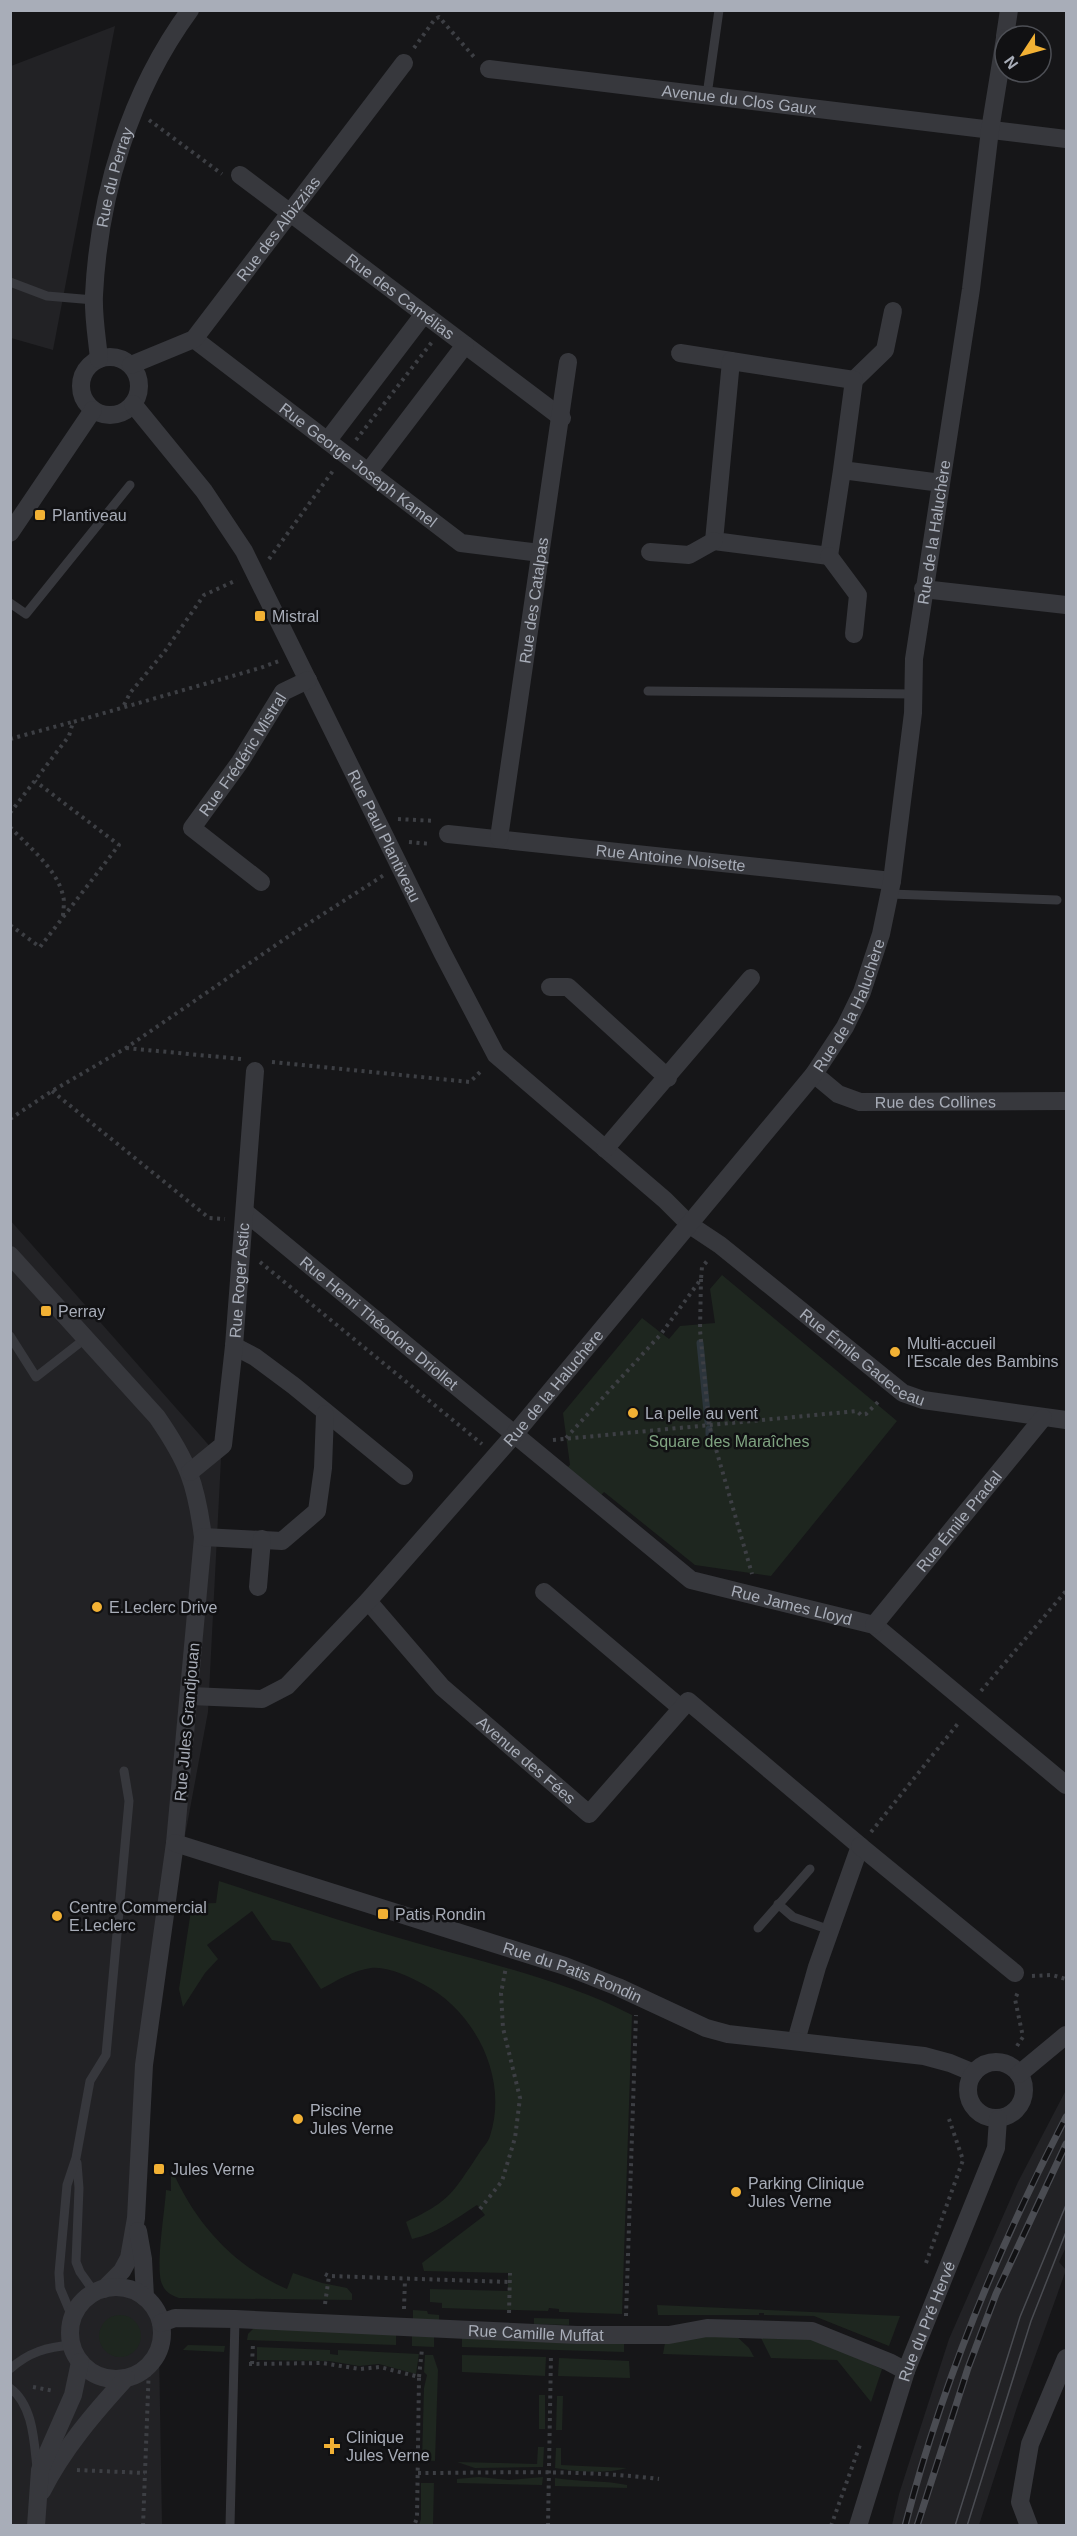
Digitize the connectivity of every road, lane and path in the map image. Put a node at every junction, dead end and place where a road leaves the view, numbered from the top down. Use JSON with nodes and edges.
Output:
{"nodes":[{"id":1,"x":190,"y":10,"type":"edge"},
{"id":2,"x":719,"y":10,"type":"edge"},
{"id":3,"x":404,"y":63,"type":"joint"},
{"id":4,"x":489,"y":69,"type":"joint"},
{"id":5,"x":997,"y":84,"type":"edge"},
{"id":6,"x":707,"y":95,"type":"junction"},
{"id":7,"x":133,"y":112,"type":"junction"},
{"id":8,"x":990,"y":130,"type":"junction"},
{"id":9,"x":1066,"y":139,"type":"edge"},
{"id":10,"x":240,"y":176,"type":"joint"},
{"id":11,"x":292,"y":213,"type":"junction"},
{"id":12,"x":10,"y":282,"type":"edge"},
{"id":13,"x":94,"y":300,"type":"junction"},
{"id":14,"x":893,"y":311,"type":"dead end"},
{"id":15,"x":424,"y":314,"type":"junction"},
{"id":16,"x":194,"y":339,"type":"junction"},
{"id":17,"x":465,"y":345,"type":"junction"},
{"id":18,"x":680,"y":353,"type":"dead end"},
{"id":19,"x":99,"y":359,"type":"junction"},
{"id":20,"x":731,"y":361,"type":"junction"},
{"id":21,"x":568,"y":362,"type":"dead end"},
{"id":22,"x":131,"y":365,"type":"junction"},
{"id":23,"x":854,"y":380,"type":"junction"},
{"id":24,"x":133,"y":404,"type":"junction"},
{"id":25,"x":93,"y":410,"type":"junction"},
{"id":26,"x":562,"y":418,"type":"junction"},
{"id":27,"x":328,"y":440,"type":"junction"},
{"id":28,"x":842,"y":470,"type":"junction"},
{"id":29,"x":369,"y":471,"type":"junction"},
{"id":30,"x":941,"y":483,"type":"junction"},
{"id":31,"x":130,"y":485,"type":"dead end"},
{"id":32,"x":10,"y":533,"type":"edge"},
{"id":33,"x":714,"y":541,"type":"junction"},
{"id":34,"x":650,"y":552,"type":"dead end"},
{"id":35,"x":540,"y":553,"type":"junction"},
{"id":36,"x":829,"y":556,"type":"junction"},
{"id":37,"x":237,"y":580,"type":"dead end"},
{"id":38,"x":923,"y":589,"type":"junction"},
{"id":39,"x":10,"y":603,"type":"edge"},
{"id":40,"x":1066,"y":605,"type":"edge"},
{"id":41,"x":854,"y":634,"type":"dead end"},
{"id":42,"x":295,"y":654,"type":"junction"},
{"id":43,"x":308,"y":680,"type":"junction"},
{"id":44,"x":648,"y":690,"type":"dead end"},
{"id":45,"x":913,"y":694,"type":"junction"},
{"id":46,"x":124,"y":706,"type":"junction"},
{"id":47,"x":73,"y":722,"type":"junction"},
{"id":48,"x":10,"y":739,"type":"edge"},
{"id":49,"x":36,"y":780,"type":"junction"},
{"id":50,"x":10,"y":813,"type":"edge"},
{"id":51,"x":388,"y":819,"type":"dead end"},
{"id":52,"x":10,"y":827,"type":"edge"},
{"id":53,"x":445,"y":833,"type":"junction"},
{"id":54,"x":499,"y":838,"type":"junction"},
{"id":55,"x":399,"y":841,"type":"dead end"},
{"id":56,"x":389,"y":872,"type":"dead end"},
{"id":57,"x":261,"y":882,"type":"dead end"},
{"id":58,"x":891,"y":888,"type":"junction"},
{"id":59,"x":1057,"y":900,"type":"dead end"},
{"id":60,"x":63,"y":917,"type":"junction"},
{"id":61,"x":10,"y":925,"type":"edge"},
{"id":62,"x":751,"y":978,"type":"dead end"},
{"id":63,"x":550,"y":987,"type":"dead end"},
{"id":64,"x":126,"y":1048,"type":"junction"},
{"id":65,"x":496,"y":1055,"type":"junction"},
{"id":66,"x":256,"y":1064,"type":"junction"},
{"id":67,"x":813,"y":1074,"type":"junction"},
{"id":68,"x":668,"y":1078,"type":"junction"},
{"id":69,"x":52,"y":1091,"type":"junction"},
{"id":70,"x":1066,"y":1101,"type":"edge"},
{"id":71,"x":10,"y":1119,"type":"edge"},
{"id":72,"x":605,"y":1149,"type":"junction"},
{"id":73,"x":245,"y":1212,"type":"junction"},
{"id":74,"x":690,"y":1225,"type":"junction"},
{"id":75,"x":242,"y":1247,"type":"junction"},
{"id":76,"x":10,"y":1255,"type":"edge"},
{"id":77,"x":709,"y":1259,"type":"dead end"},
{"id":78,"x":701,"y":1279,"type":"junction"},
{"id":79,"x":10,"y":1336,"type":"edge"},
{"id":80,"x":87,"y":1338,"type":"junction"},
{"id":81,"x":234,"y":1346,"type":"junction"},
{"id":82,"x":888,"y":1392,"type":"dead end"},
{"id":83,"x":325,"y":1414,"type":"junction"},
{"id":84,"x":1043,"y":1418,"type":"junction"},
{"id":85,"x":1066,"y":1420,"type":"edge"},
{"id":86,"x":709,"y":1425,"type":"junction"},
{"id":87,"x":513,"y":1436,"type":"junction"},
{"id":88,"x":496,"y":1455,"type":"junction"},
{"id":89,"x":190,"y":1472,"type":"junction"},
{"id":90,"x":404,"y":1476,"type":"dead end"},
{"id":91,"x":203,"y":1537,"type":"junction"},
{"id":92,"x":262,"y":1539,"type":"junction"},
{"id":93,"x":258,"y":1587,"type":"dead end"},
{"id":94,"x":1066,"y":1591,"type":"edge"},
{"id":95,"x":544,"y":1592,"type":"dead end"},
{"id":96,"x":763,"y":1598,"type":"junction"},
{"id":97,"x":368,"y":1601,"type":"junction"},
{"id":98,"x":874,"y":1625,"type":"junction"},
{"id":99,"x":190,"y":1696,"type":"junction"},
{"id":100,"x":969,"y":1706,"type":"junction"},
{"id":101,"x":681,"y":1708,"type":"junction"},
{"id":102,"x":124,"y":1771,"type":"dead end"},
{"id":103,"x":1066,"y":1785,"type":"edge"},
{"id":104,"x":175,"y":1843,"type":"junction"},
{"id":105,"x":860,"y":1846,"type":"junction"},
{"id":106,"x":810,"y":1869,"type":"dead end"},
{"id":107,"x":778,"y":1904,"type":"junction"},
{"id":108,"x":758,"y":1928,"type":"dead end"},
{"id":109,"x":830,"y":1929,"type":"junction"},
{"id":110,"x":505,"y":1968,"type":"dead end"},
{"id":111,"x":1066,"y":1979,"type":"edge"},
{"id":112,"x":1019,"y":1980,"type":"junction"},
{"id":113,"x":636,"y":1996,"type":"junction"},
{"id":114,"x":1066,"y":2035,"type":"edge"},
{"id":115,"x":796,"y":2041,"type":"junction"},
{"id":116,"x":1017,"y":2046,"type":"dead end"},
{"id":117,"x":974,"y":2073,"type":"junction"},
{"id":118,"x":1019,"y":2074,"type":"junction"},
{"id":119,"x":950,"y":2119,"type":"dead end"},
{"id":120,"x":998,"y":2119,"type":"junction"},
{"id":121,"x":76,"y":2158,"type":"junction"},
{"id":122,"x":480,"y":2209,"type":"dead end"},
{"id":123,"x":136,"y":2218,"type":"junction"},
{"id":124,"x":925,"y":2266,"type":"dead end"},
{"id":125,"x":510,"y":2273,"type":"dead end"},
{"id":126,"x":510,"y":2283,"type":"junction"},
{"id":127,"x":100,"y":2291,"type":"junction"},
{"id":128,"x":145,"y":2297,"type":"junction"},
{"id":129,"x":325,"y":2304,"type":"dead end"},
{"id":130,"x":509,"y":2314,"type":"dead end"},
{"id":131,"x":73,"y":2319,"type":"junction"},
{"id":132,"x":235,"y":2319,"type":"junction"},
{"id":133,"x":626,"y":2319,"type":"dead end"},
{"id":134,"x":161,"y":2323,"type":"junction"},
{"id":135,"x":253,"y":2344,"type":"dead end"},
{"id":136,"x":72,"y":2345,"type":"junction"},
{"id":137,"x":422,"y":2349,"type":"dead end"},
{"id":138,"x":551,"y":2354,"type":"dead end"},
{"id":139,"x":1066,"y":2358,"type":"edge"},
{"id":140,"x":80,"y":2362,"type":"junction"},
{"id":141,"x":233,"y":2364,"type":"junction"},
{"id":142,"x":252,"y":2364,"type":"junction"},
{"id":143,"x":149,"y":2366,"type":"junction"},
{"id":144,"x":10,"y":2368,"type":"edge"},
{"id":145,"x":906,"y":2371,"type":"junction"},
{"id":146,"x":419,"y":2377,"type":"junction"},
{"id":147,"x":126,"y":2378,"type":"junction"},
{"id":148,"x":33,"y":2387,"type":"dead end"},
{"id":149,"x":10,"y":2388,"type":"edge"},
{"id":150,"x":63,"y":2393,"type":"dead end"},
{"id":151,"x":865,"y":2432,"type":"dead end"},
{"id":152,"x":67,"y":2469,"type":"dead end"},
{"id":153,"x":145,"y":2473,"type":"junction"},
{"id":154,"x":418,"y":2474,"type":"junction"},
{"id":155,"x":548,"y":2474,"type":"junction"},
{"id":156,"x":659,"y":2480,"type":"dead end"},
{"id":157,"x":39,"y":2495,"type":"junction"},
{"id":158,"x":36,"y":2526,"type":"edge"},
{"id":159,"x":143,"y":2526,"type":"edge"},
{"id":160,"x":230,"y":2526,"type":"edge"},
{"id":161,"x":414,"y":2526,"type":"edge"},
{"id":162,"x":548,"y":2526,"type":"edge"},
{"id":163,"x":831,"y":2526,"type":"edge"},
{"id":164,"x":858,"y":2526,"type":"edge"},
{"id":165,"x":1029,"y":2526,"type":"edge"}],
"edges":[{"from":1,"to":7,"type":"street","name":"Rue du Perray"},
{"from":2,"to":6,"type":"lane"},
{"from":3,"to":4,"type":"path"},
{"from":3,"to":11,"type":"street","name":"Rue des Albizzias"},
{"from":4,"to":6,"type":"street","name":"Avenue du Clos Gaux"},
{"from":5,"to":8,"type":"street","name":"Rue de la Haluchère"},
{"from":6,"to":8,"type":"street","name":"Avenue du Clos Gaux"},
{"from":7,"to":10,"type":"path"},
{"from":7,"to":13,"type":"street","name":"Rue du Perray"},
{"from":8,"to":9,"type":"street","name":"Avenue du Clos Gaux"},
{"from":8,"to":30,"type":"street","name":"Rue de la Haluchère"},
{"from":10,"to":11,"type":"street","name":"Rue des Camélias"},
{"from":11,"to":15,"type":"street","name":"Rue des Camélias"},
{"from":11,"to":16,"type":"street","name":"Rue des Albizzias"},
{"from":12,"to":13,"type":"lane"},
{"from":13,"to":19,"type":"street","name":"Rue du Perray"},
{"from":14,"to":23,"type":"street"},
{"from":15,"to":17,"type":"street","name":"Rue des Camélias"},
{"from":15,"to":27,"type":"street"},
{"from":16,"to":22,"type":"street","name":"Rue des Albizzias"},
{"from":16,"to":27,"type":"street","name":"Rue George Joseph Kamel"},
{"from":17,"to":26,"type":"street","name":"Rue des Camélias"},
{"from":17,"to":29,"type":"street"},
{"from":18,"to":20,"type":"street"},
{"from":19,"to":22,"type":"street"},
{"from":19,"to":25,"type":"street"},
{"from":20,"to":23,"type":"street"},
{"from":20,"to":33,"type":"street"},
{"from":21,"to":26,"type":"street","name":"Rue des Catalpas"},
{"from":22,"to":24,"type":"street"},
{"from":23,"to":28,"type":"street"},
{"from":24,"to":25,"type":"street"},
{"from":24,"to":42,"type":"street","name":"Rue Paul Plantiveau"},
{"from":25,"to":32,"type":"street"},
{"from":26,"to":35,"type":"street","name":"Rue des Catalpas"},
{"from":27,"to":29,"type":"street","name":"Rue George Joseph Kamel"},
{"from":28,"to":30,"type":"street"},
{"from":28,"to":36,"type":"street"},
{"from":29,"to":35,"type":"street","name":"Rue George Joseph Kamel"},
{"from":30,"to":38,"type":"street","name":"Rue de la Haluchère"},
{"from":31,"to":39,"type":"lane"},
{"from":33,"to":34,"type":"street"},
{"from":33,"to":36,"type":"street"},
{"from":35,"to":54,"type":"street","name":"Rue des Catalpas"},
{"from":36,"to":41,"type":"street"},
{"from":37,"to":46,"type":"path"},
{"from":38,"to":40,"type":"street"},
{"from":38,"to":45,"type":"street","name":"Rue de la Haluchère"},
{"from":42,"to":43,"type":"street","name":"Rue Paul Plantiveau"},
{"from":42,"to":46,"type":"path"},
{"from":43,"to":57,"type":"street","name":"Rue Frédéric Mistral"},
{"from":43,"to":65,"type":"street","name":"Rue Paul Plantiveau"},
{"from":44,"to":45,"type":"lane"},
{"from":45,"to":58,"type":"street","name":"Rue de la Haluchère"},
{"from":46,"to":47,"type":"path"},
{"from":47,"to":48,"type":"path"},
{"from":47,"to":49,"type":"path"},
{"from":49,"to":50,"type":"path"},
{"from":49,"to":60,"type":"path"},
{"from":51,"to":53,"type":"path"},
{"from":52,"to":60,"type":"path"},
{"from":53,"to":54,"type":"street","name":"Rue Antoine Noisette"},
{"from":53,"to":55,"type":"path"},
{"from":54,"to":58,"type":"street","name":"Rue Antoine Noisette"},
{"from":56,"to":64,"type":"path"},
{"from":58,"to":59,"type":"lane"},
{"from":58,"to":67,"type":"street","name":"Rue de la Haluchère"},
{"from":60,"to":61,"type":"path"},
{"from":62,"to":68,"type":"street"},
{"from":63,"to":68,"type":"street"},
{"from":64,"to":66,"type":"path"},
{"from":64,"to":69,"type":"path"},
{"from":65,"to":66,"type":"path"},
{"from":65,"to":72,"type":"street","name":"Rue Paul Plantiveau"},
{"from":66,"to":73,"type":"street","name":"Rue Roger Astic"},
{"from":67,"to":70,"type":"street","name":"Rue des Collines"},
{"from":67,"to":74,"type":"street","name":"Rue de la Haluchère"},
{"from":68,"to":72,"type":"street"},
{"from":69,"to":71,"type":"path"},
{"from":69,"to":73,"type":"path"},
{"from":72,"to":74,"type":"street","name":"Rue Paul Plantiveau"},
{"from":73,"to":75,"type":"street","name":"Rue Roger Astic"},
{"from":73,"to":87,"type":"street","name":"Rue Henri Théodore Driollet"},
{"from":74,"to":84,"type":"street","name":"Rue Émile Gadeceau"},
{"from":74,"to":87,"type":"street","name":"Rue de la Haluchère"},
{"from":75,"to":81,"type":"street","name":"Rue Roger Astic"},
{"from":75,"to":88,"type":"path"},
{"from":76,"to":80,"type":"street","name":"Rue Jules Grandjouan"},
{"from":77,"to":78,"type":"path"},
{"from":78,"to":86,"type":"path"},
{"from":78,"to":86,"type":"path"},
{"from":79,"to":80,"type":"lane"},
{"from":80,"to":89,"type":"street","name":"Rue Jules Grandjouan"},
{"from":81,"to":83,"type":"street"},
{"from":81,"to":89,"type":"street","name":"Rue Roger Astic"},
{"from":82,"to":86,"type":"path"},
{"from":83,"to":90,"type":"street"},
{"from":83,"to":92,"type":"street"},
{"from":84,"to":85,"type":"street","name":"Rue Émile Gadeceau"},
{"from":84,"to":98,"type":"street","name":"Rue Émile Pradal"},
{"from":86,"to":96,"type":"path"},
{"from":87,"to":88,"type":"street","name":"Rue de la Haluchère"},
{"from":87,"to":96,"type":"street","name":"Rue James Lloyd"},
{"from":88,"to":97,"type":"street","name":"Rue de la Haluchère"},
{"from":89,"to":91,"type":"street","name":"Rue Jules Grandjouan"},
{"from":91,"to":92,"type":"street"},
{"from":91,"to":99,"type":"street","name":"Rue Jules Grandjouan"},
{"from":92,"to":93,"type":"street"},
{"from":94,"to":100,"type":"path"},
{"from":95,"to":101,"type":"street"},
{"from":96,"to":98,"type":"street","name":"Rue James Lloyd"},
{"from":97,"to":99,"type":"street","name":"Rue de la Haluchère"},
{"from":97,"to":101,"type":"street","name":"Avenue des Fées"},
{"from":98,"to":100,"type":"street","name":"Rue James Lloyd"},
{"from":99,"to":104,"type":"street","name":"Rue Jules Grandjouan"},
{"from":100,"to":103,"type":"street","name":"Rue James Lloyd"},
{"from":100,"to":105,"type":"path"},
{"from":101,"to":105,"type":"street"},
{"from":102,"to":121,"type":"lane"},
{"from":104,"to":113,"type":"street","name":"Rue du Patis Rondin"},
{"from":104,"to":123,"type":"street","name":"Rue Jules Grandjouan"},
{"from":105,"to":109,"type":"street"},
{"from":105,"to":112,"type":"street"},
{"from":106,"to":107,"type":"lane"},
{"from":107,"to":108,"type":"lane"},
{"from":107,"to":109,"type":"lane"},
{"from":109,"to":115,"type":"street"},
{"from":110,"to":122,"type":"path"},
{"from":111,"to":112,"type":"path"},
{"from":112,"to":116,"type":"path"},
{"from":113,"to":115,"type":"street","name":"Rue du Patis Rondin"},
{"from":113,"to":133,"type":"path"},
{"from":114,"to":118,"type":"street"},
{"from":115,"to":117,"type":"street","name":"Rue du Patis Rondin"},
{"from":117,"to":118,"type":"street"},
{"from":117,"to":120,"type":"street"},
{"from":118,"to":120,"type":"street"},
{"from":119,"to":124,"type":"path"},
{"from":120,"to":145,"type":"street","name":"Rue du Pré Hervé"},
{"from":121,"to":127,"type":"lane"},
{"from":121,"to":131,"type":"lane"},
{"from":123,"to":127,"type":"street","name":"Rue Jules Grandjouan"},
{"from":123,"to":128,"type":"street","name":"Rue Jules Grandjouan"},
{"from":125,"to":126,"type":"path"},
{"from":126,"to":129,"type":"path"},
{"from":126,"to":130,"type":"path"},
{"from":127,"to":128,"type":"street"},
{"from":127,"to":131,"type":"street"},
{"from":128,"to":134,"type":"street"},
{"from":131,"to":136,"type":"street"},
{"from":132,"to":134,"type":"street","name":"Rue Camille Muffat"},
{"from":132,"to":141,"type":"lane"},
{"from":132,"to":145,"type":"street","name":"Rue Camille Muffat"},
{"from":134,"to":143,"type":"street"},
{"from":135,"to":142,"type":"path"},
{"from":136,"to":140,"type":"street"},
{"from":136,"to":144,"type":"lane"},
{"from":137,"to":146,"type":"path"},
{"from":138,"to":155,"type":"path"},
{"from":139,"to":165,"type":"street"},
{"from":140,"to":147,"type":"street"},
{"from":140,"to":157,"type":"street"},
{"from":141,"to":142,"type":"path"},
{"from":141,"to":160,"type":"lane"},
{"from":142,"to":146,"type":"path"},
{"from":143,"to":147,"type":"street"},
{"from":143,"to":153,"type":"path"},
{"from":145,"to":164,"type":"street","name":"Rue du Pré Hervé"},
{"from":146,"to":154,"type":"path"},
{"from":147,"to":157,"type":"street"},
{"from":148,"to":150,"type":"path"},
{"from":149,"to":157,"type":"lane"},
{"from":151,"to":163,"type":"path"},
{"from":152,"to":153,"type":"path"},
{"from":153,"to":159,"type":"path"},
{"from":154,"to":155,"type":"path"},
{"from":154,"to":161,"type":"path"},
{"from":155,"to":156,"type":"path"},
{"from":155,"to":162,"type":"path"},
{"from":157,"to":158,"type":"street"}]}
